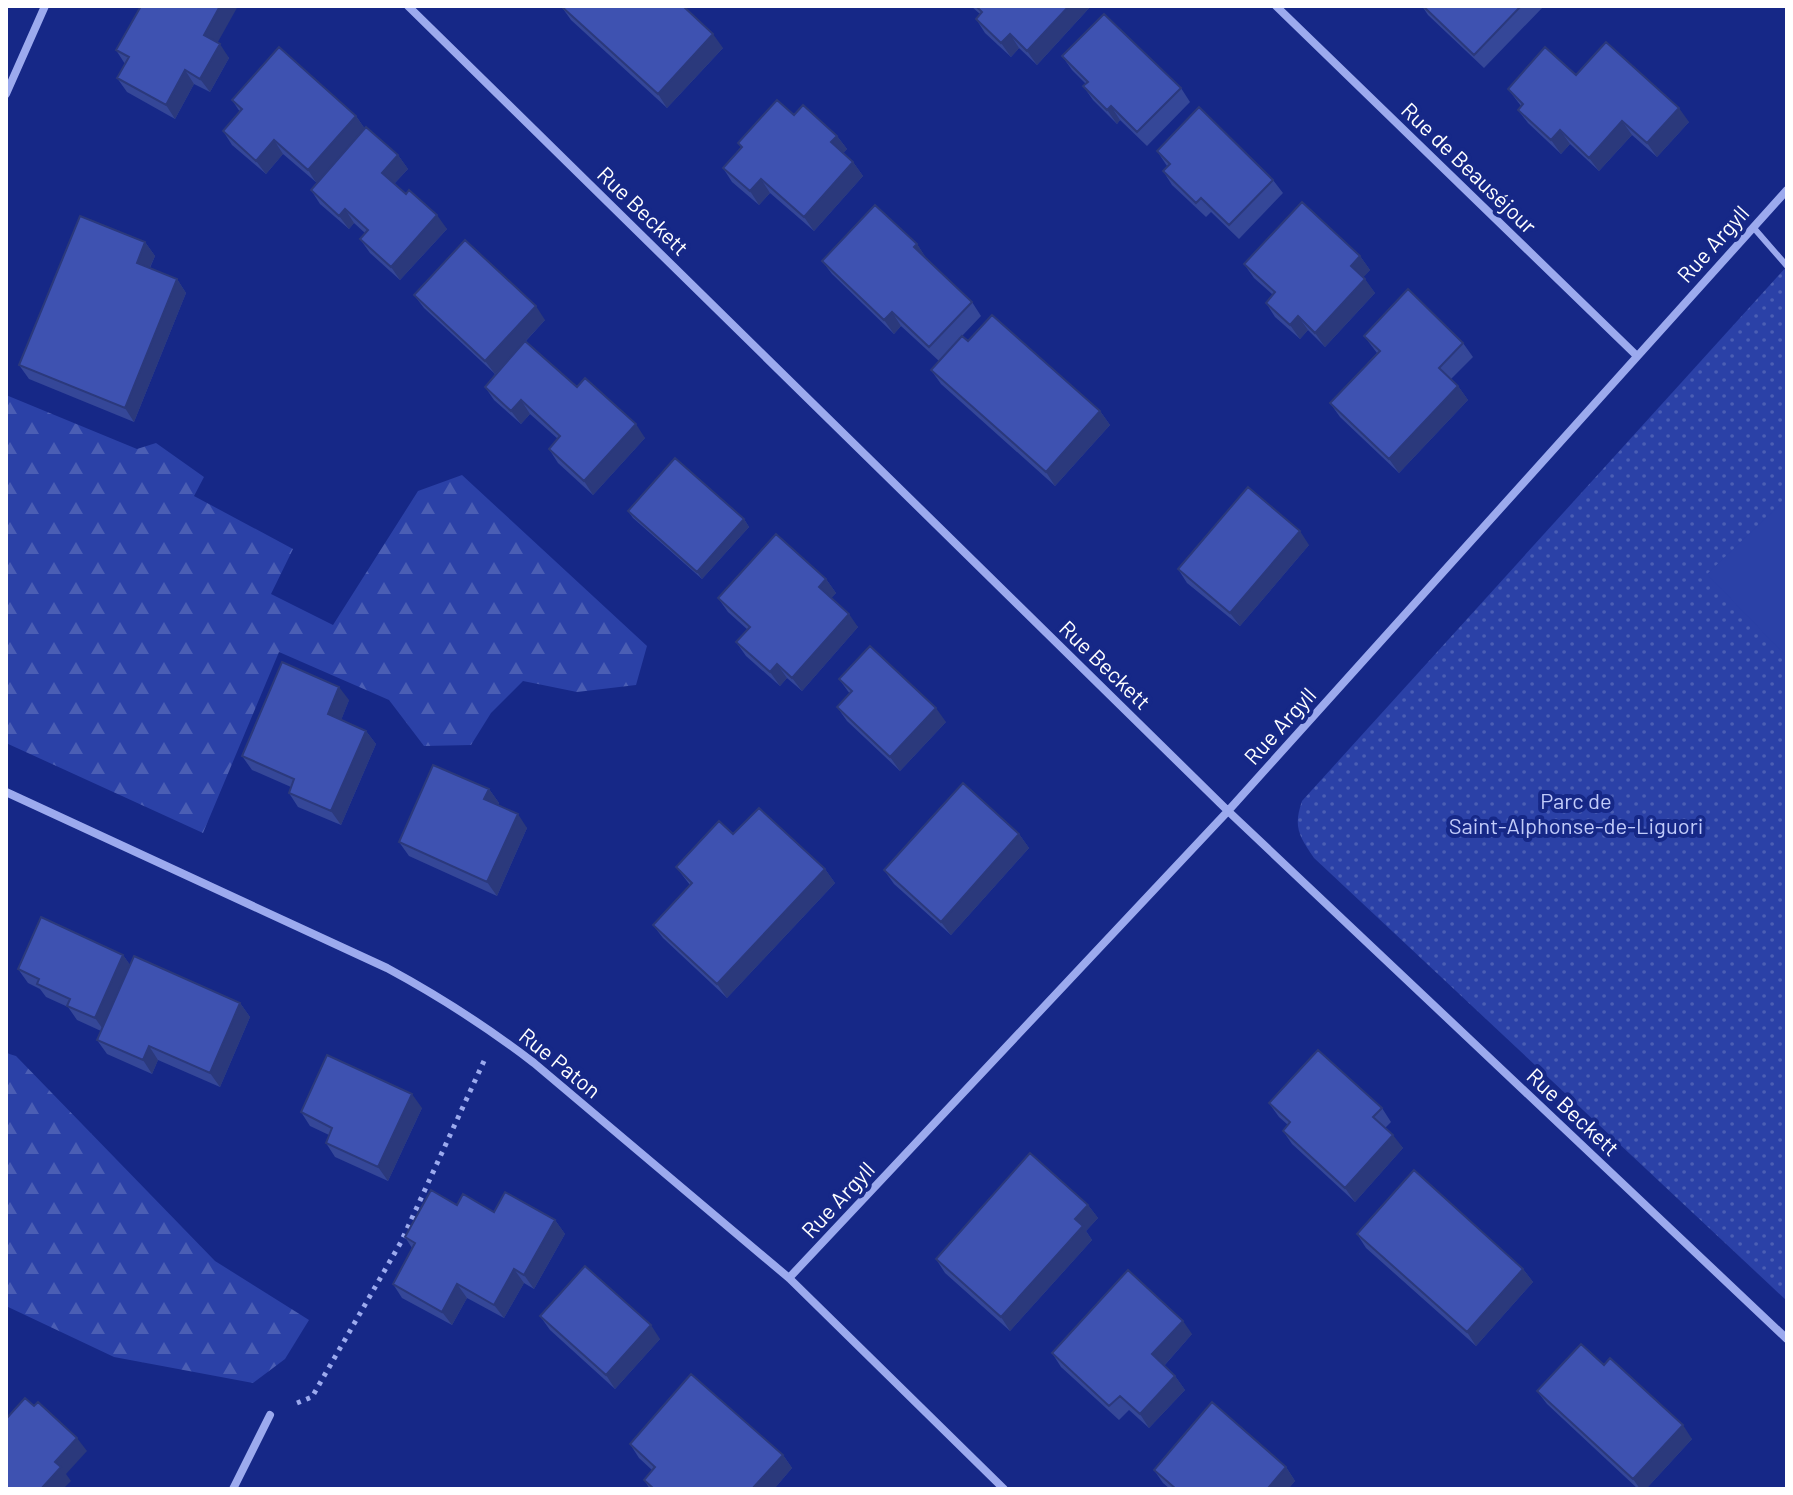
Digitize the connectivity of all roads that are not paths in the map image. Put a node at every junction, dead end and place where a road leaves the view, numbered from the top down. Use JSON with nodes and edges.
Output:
{"nodes":[{"id":1,"x":45,"y":6,"type":"edge"},
{"id":2,"x":408,"y":6,"type":"edge"},
{"id":3,"x":1276,"y":6,"type":"edge"},
{"id":4,"x":6,"y":94,"type":"edge"},
{"id":5,"x":1787,"y":190,"type":"edge"},
{"id":6,"x":1753,"y":227,"type":"junction"},
{"id":7,"x":1787,"y":266,"type":"edge"},
{"id":8,"x":1637,"y":356,"type":"junction"},
{"id":9,"x":6,"y":792,"type":"edge"},
{"id":10,"x":1228,"y":811,"type":"junction"},
{"id":11,"x":789,"y":1278,"type":"junction"},
{"id":12,"x":1787,"y":1339,"type":"edge"},
{"id":13,"x":270,"y":1415,"type":"road end"},
{"id":14,"x":233,"y":1489,"type":"edge"},
{"id":15,"x":1004,"y":1489,"type":"edge"}],
"edges":[{"from":1,"to":4,"type":"street"},
{"from":2,"to":10,"type":"street","name":"Rue Beckett"},
{"from":3,"to":8,"type":"street","name":"Rue de Beauséjour"},
{"from":5,"to":6,"type":"street","name":"Rue Argyll"},
{"from":6,"to":7,"type":"lane"},
{"from":6,"to":8,"type":"street","name":"Rue Argyll"},
{"from":8,"to":10,"type":"street","name":"Rue Argyll"},
{"from":9,"to":11,"type":"street","name":"Rue Paton"},
{"from":10,"to":11,"type":"street","name":"Rue Argyll"},
{"from":10,"to":12,"type":"street","name":"Rue Beckett"},
{"from":11,"to":15,"type":"street","name":"Rue Paton"},
{"from":13,"to":14,"type":"street"}]}
